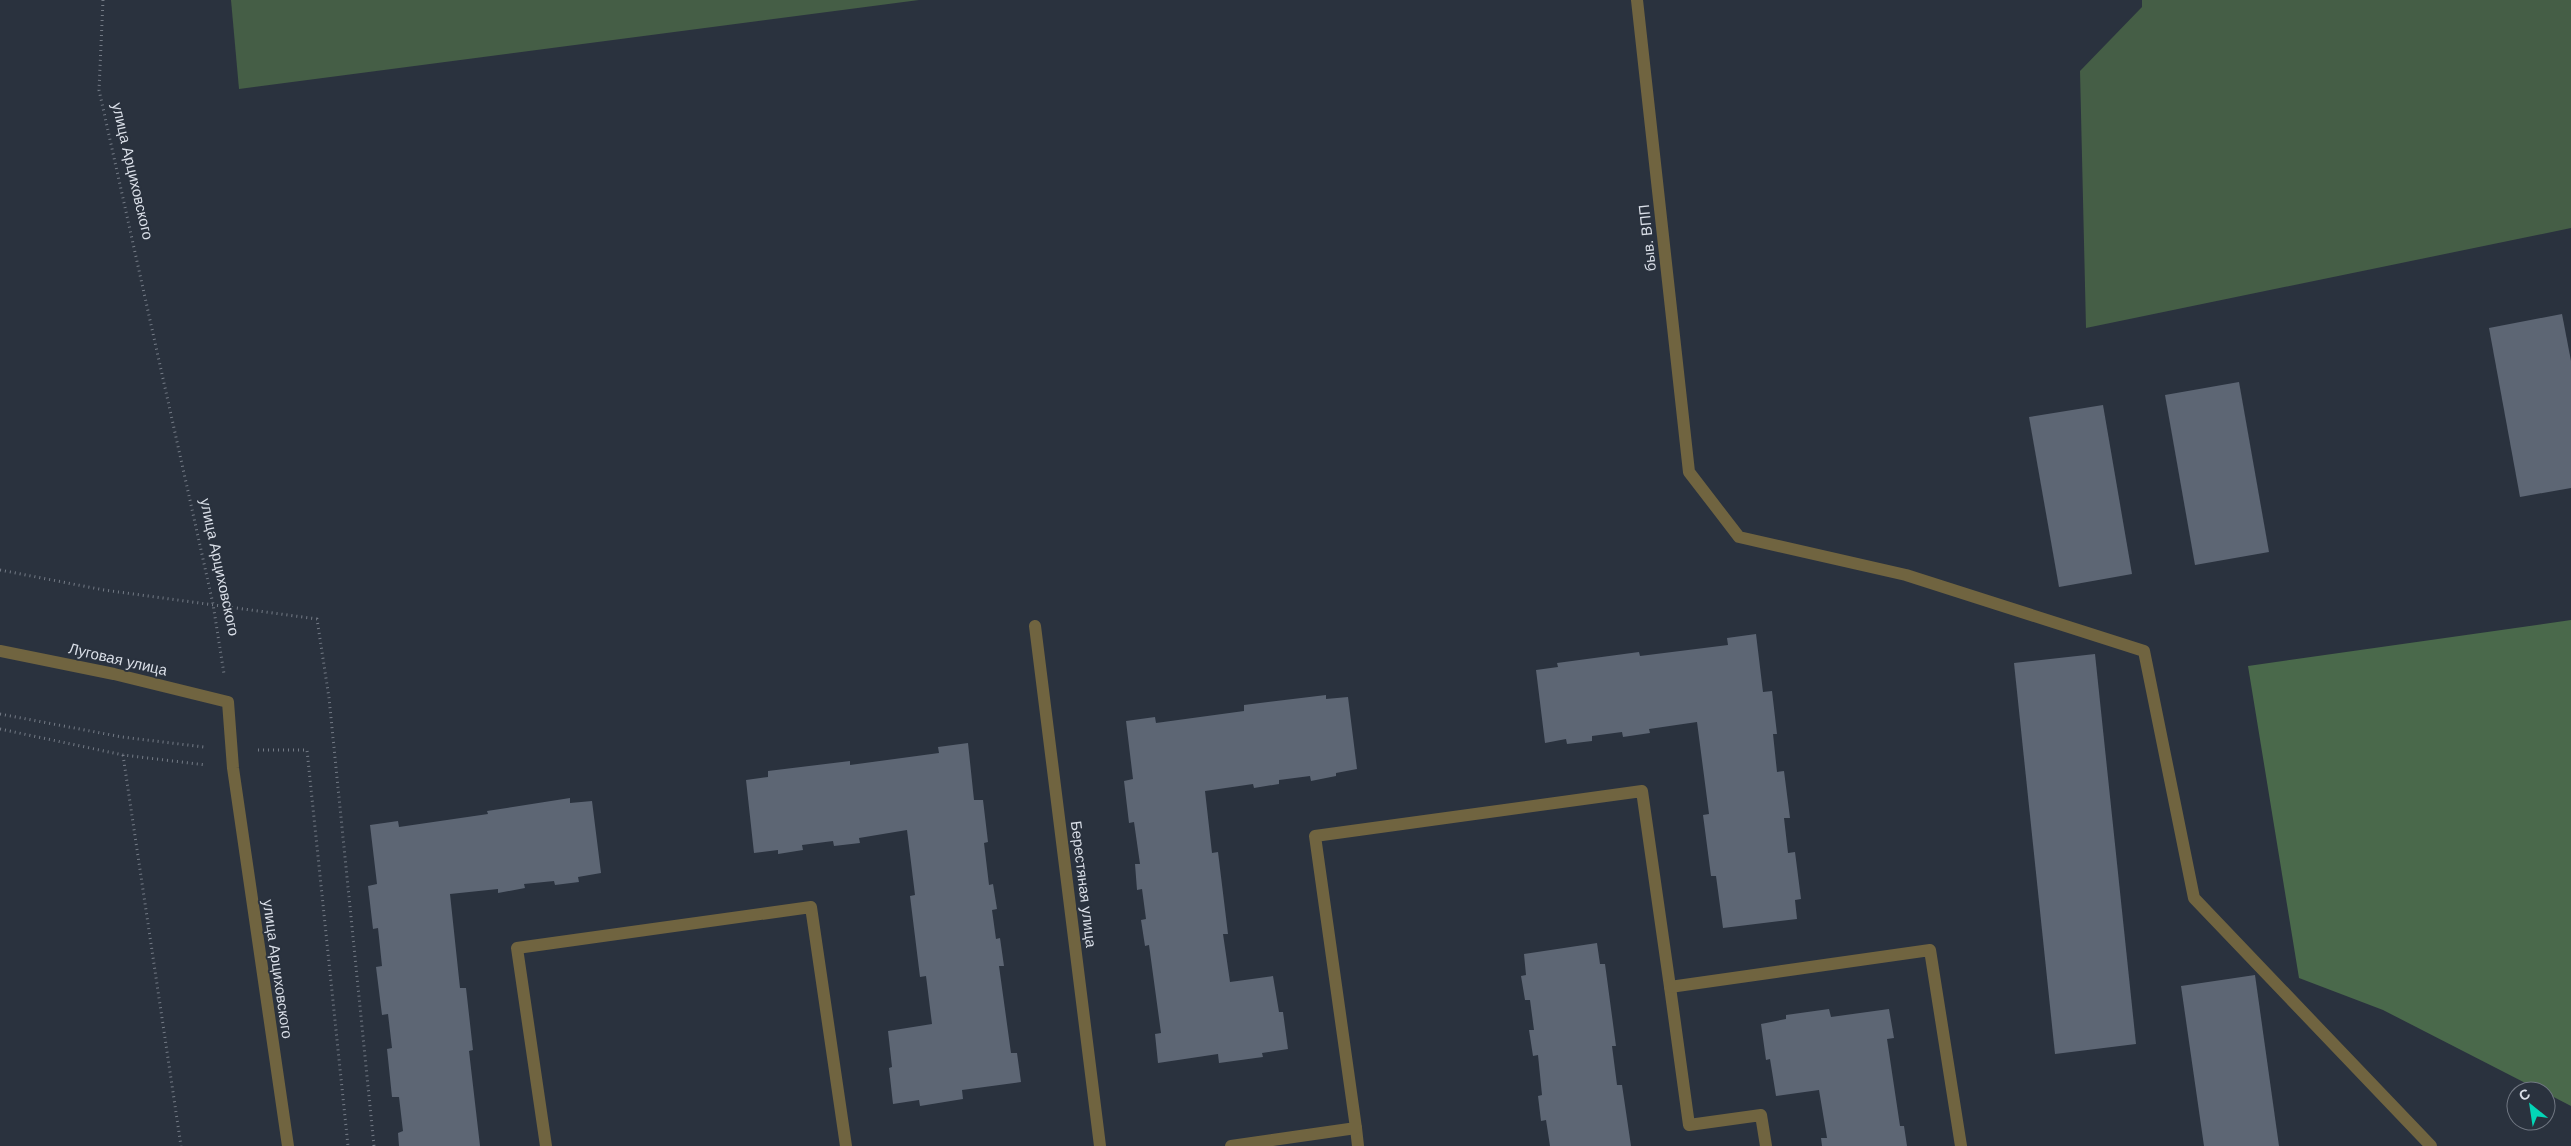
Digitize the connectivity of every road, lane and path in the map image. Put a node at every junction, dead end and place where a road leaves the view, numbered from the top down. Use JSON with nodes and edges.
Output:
{"nodes":[{"id":1,"x":103,"y":0,"type":"edge"},
{"id":2,"x":1637,"y":0,"type":"edge"},
{"id":3,"x":0,"y":570,"type":"edge"},
{"id":4,"x":213,"y":604,"type":"junction"},
{"id":5,"x":1035,"y":626,"type":"dead end"},
{"id":6,"x":0,"y":651,"type":"edge"},
{"id":7,"x":228,"y":702,"type":"junction"},
{"id":8,"x":0,"y":714,"type":"edge"},
{"id":9,"x":0,"y":730,"type":"edge"},
{"id":10,"x":231,"y":750,"type":"junction"},
{"id":11,"x":123,"y":754,"type":"junction"},
{"id":12,"x":233,"y":768,"type":"junction"},
{"id":13,"x":1670,"y":987,"type":"junction"},
{"id":14,"x":1356,"y":1128,"type":"junction"},
{"id":15,"x":181,"y":1146,"type":"edge"},
{"id":16,"x":288,"y":1146,"type":"edge"},
{"id":17,"x":348,"y":1146,"type":"edge"},
{"id":18,"x":374,"y":1146,"type":"edge"},
{"id":19,"x":546,"y":1146,"type":"edge"},
{"id":20,"x":846,"y":1146,"type":"edge"},
{"id":21,"x":1100,"y":1146,"type":"edge"},
{"id":22,"x":1231,"y":1146,"type":"edge"},
{"id":23,"x":1358,"y":1146,"type":"edge"},
{"id":24,"x":1766,"y":1146,"type":"edge"},
{"id":25,"x":1960,"y":1146,"type":"edge"},
{"id":26,"x":2431,"y":1146,"type":"edge"}],
"edges":[{"from":1,"to":4,"type":"path","name":"улица Арциховского"},
{"from":2,"to":26,"type":"street","name":"быв. ВПП"},
{"from":3,"to":4,"type":"path"},
{"from":4,"to":7,"type":"path","name":"улица Арциховского"},
{"from":4,"to":18,"type":"path"},
{"from":5,"to":21,"type":"street","name":"Берестяная улица"},
{"from":6,"to":7,"type":"street","name":"Луговая улица"},
{"from":7,"to":10,"type":"street","name":"улица Арциховского"},
{"from":8,"to":10,"type":"path"},
{"from":9,"to":11,"type":"path"},
{"from":10,"to":12,"type":"street","name":"улица Арциховского"},
{"from":10,"to":17,"type":"path"},
{"from":11,"to":12,"type":"path"},
{"from":11,"to":15,"type":"path"},
{"from":12,"to":16,"type":"street","name":"улица Арциховского"},
{"from":13,"to":14,"type":"street"},
{"from":13,"to":24,"type":"street"},
{"from":13,"to":25,"type":"street"},
{"from":14,"to":22,"type":"street"},
{"from":14,"to":23,"type":"street"},
{"from":19,"to":20,"type":"street"}]}
